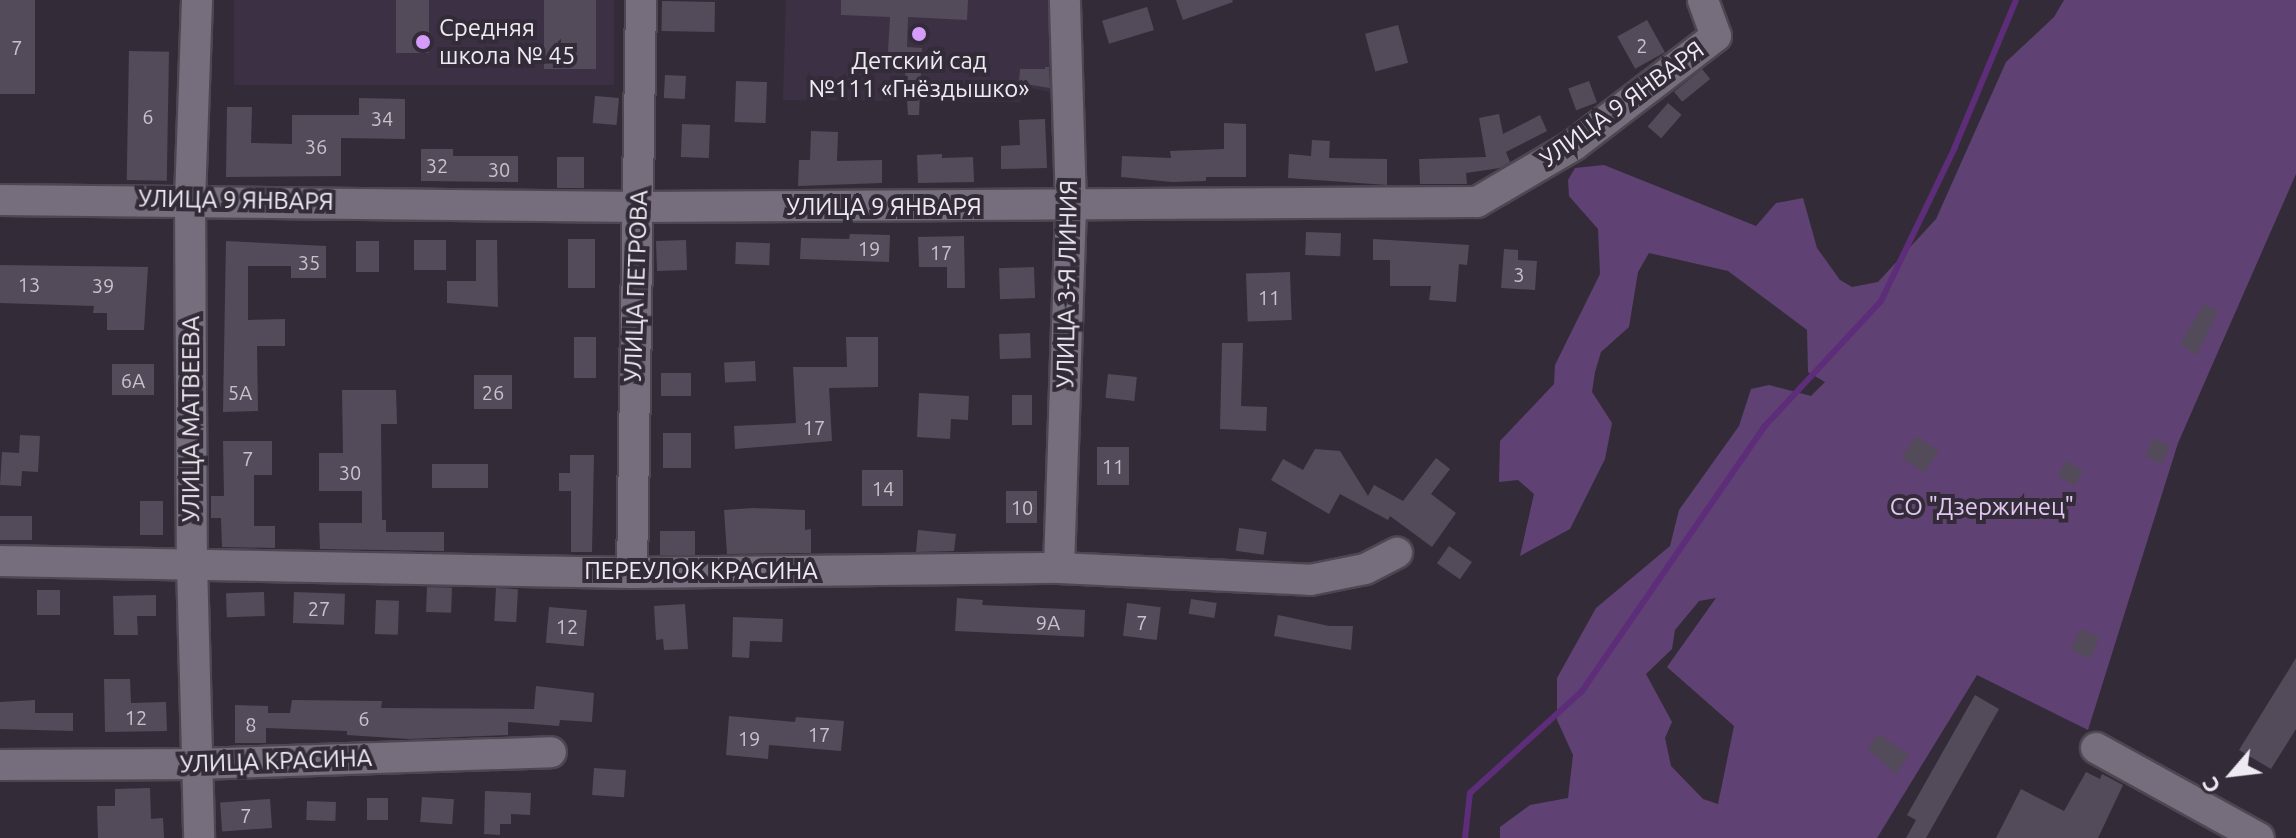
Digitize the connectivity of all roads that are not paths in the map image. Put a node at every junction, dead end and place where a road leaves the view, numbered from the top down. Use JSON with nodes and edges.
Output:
{"nodes":[{"id":1,"x":197,"y":0,"type":"edge"},
{"id":2,"x":641,"y":0,"type":"edge"},
{"id":3,"x":1065,"y":0,"type":"edge"},
{"id":4,"x":1703,"y":0,"type":"edge"},
{"id":5,"x":190,"y":199,"type":"junction"},
{"id":6,"x":0,"y":200,"type":"edge"},
{"id":7,"x":1071,"y":206,"type":"junction"},
{"id":8,"x":640,"y":207,"type":"junction"},
{"id":9,"x":1397,"y":553,"type":"dead end"},
{"id":10,"x":0,"y":561,"type":"edge"},
{"id":11,"x":192,"y":563,"type":"junction"},
{"id":12,"x":1059,"y":568,"type":"junction"},
{"id":13,"x":632,"y":573,"type":"junction"},
{"id":14,"x":2096,"y":748,"type":"dead end"},
{"id":15,"x":551,"y":752,"type":"dead end"},
{"id":16,"x":198,"y":764,"type":"junction"},
{"id":17,"x":0,"y":765,"type":"edge"},
{"id":18,"x":199,"y":838,"type":"edge"},
{"id":19,"x":2259,"y":838,"type":"edge"}],
"edges":[{"from":1,"to":5,"type":"street","name":"УЛИЦА МАТВЕЕВА"},
{"from":2,"to":8,"type":"street","name":"УЛИЦА ПЕТРОВА"},
{"from":3,"to":7,"type":"street","name":"УЛИЦА 3-Я ЛИНИЯ"},
{"from":4,"to":7,"type":"street","name":"УЛИЦА 9 ЯНВАРЯ"},
{"from":5,"to":6,"type":"street","name":"УЛИЦА 9 ЯНВАРЯ"},
{"from":5,"to":8,"type":"street","name":"УЛИЦА 9 ЯНВАРЯ"},
{"from":5,"to":11,"type":"street","name":"УЛИЦА МАТВЕЕВА"},
{"from":7,"to":8,"type":"street","name":"УЛИЦА 9 ЯНВАРЯ"},
{"from":7,"to":12,"type":"street","name":"УЛИЦА 3-Я ЛИНИЯ"},
{"from":8,"to":13,"type":"street","name":"УЛИЦА ПЕТРОВА"},
{"from":9,"to":12,"type":"street","name":"ПЕРЕУЛОК КРАСИНА"},
{"from":10,"to":11,"type":"street","name":"ПЕРЕУЛОК КРАСИНА"},
{"from":11,"to":13,"type":"street","name":"ПЕРЕУЛОК КРАСИНА"},
{"from":11,"to":16,"type":"street","name":"УЛИЦА МАТВЕЕВА"},
{"from":12,"to":13,"type":"street","name":"ПЕРЕУЛОК КРАСИНА"},
{"from":14,"to":19,"type":"street"},
{"from":15,"to":16,"type":"street","name":"УЛИЦА КРАСИНА"},
{"from":16,"to":17,"type":"street","name":"УЛИЦА КРАСИНА"},
{"from":16,"to":18,"type":"street","name":"УЛИЦА МАТВЕЕВА"}]}
